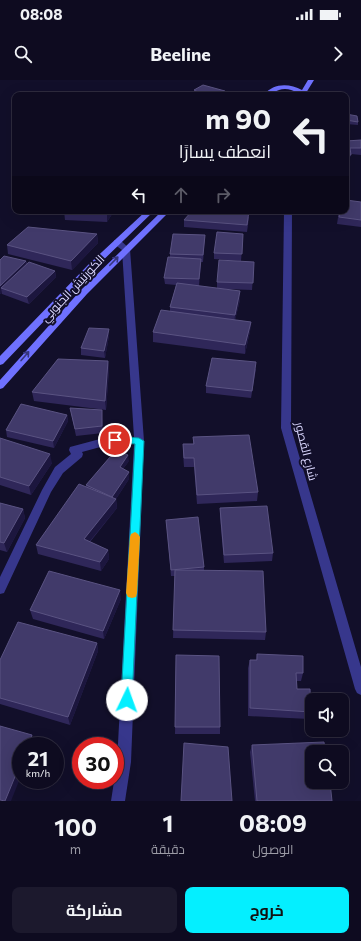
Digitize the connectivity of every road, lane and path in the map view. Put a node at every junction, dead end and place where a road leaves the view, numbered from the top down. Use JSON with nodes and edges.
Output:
{"nodes":[{"id":1,"x":282,"y":80,"type":"edge"},
{"id":2,"x":311,"y":80,"type":"edge"},
{"id":3,"x":269,"y":92,"type":"edge"},
{"id":4,"x":302,"y":92,"type":"edge"},
{"id":5,"x":305,"y":92,"type":"edge"},
{"id":6,"x":147,"y":214,"type":"edge"},
{"id":7,"x":163,"y":214,"type":"edge"},
{"id":8,"x":288,"y":214,"type":"edge"},
{"id":9,"x":117,"y":242,"type":"junction"},
{"id":10,"x":126,"y":249,"type":"junction"},
{"id":11,"x":0,"y":362,"type":"edge"},
{"id":12,"x":0,"y":386,"type":"edge"},
{"id":13,"x":139,"y":441,"type":"junction"},
{"id":14,"x":0,"y":589,"type":"edge"},
{"id":15,"x":361,"y":689,"type":"edge"},
{"id":16,"x":118,"y":801,"type":"edge"}],
"edges":[{"from":1,"to":3,"type":"main road"},
{"from":2,"to":5,"type":"main road"},
{"from":3,"to":4,"type":"main road"},
{"from":6,"to":9,"type":"main road","name":"الكورنيش الجنوبي"},
{"from":7,"to":10,"type":"main road","name":"الكورنيش الجنوبي"},
{"from":8,"to":15,"type":"street","name":"شارع القصور"},
{"from":9,"to":10,"type":"street"},
{"from":9,"to":11,"type":"main road","name":"الكورنيش الجنوبي"},
{"from":12,"to":10,"type":"main road","name":"الكورنيش الجنوبي","one_way":true},
{"from":10,"to":13,"type":"street"},
{"from":13,"to":14,"type":"street"},
{"from":13,"to":16,"type":"street"}]}
